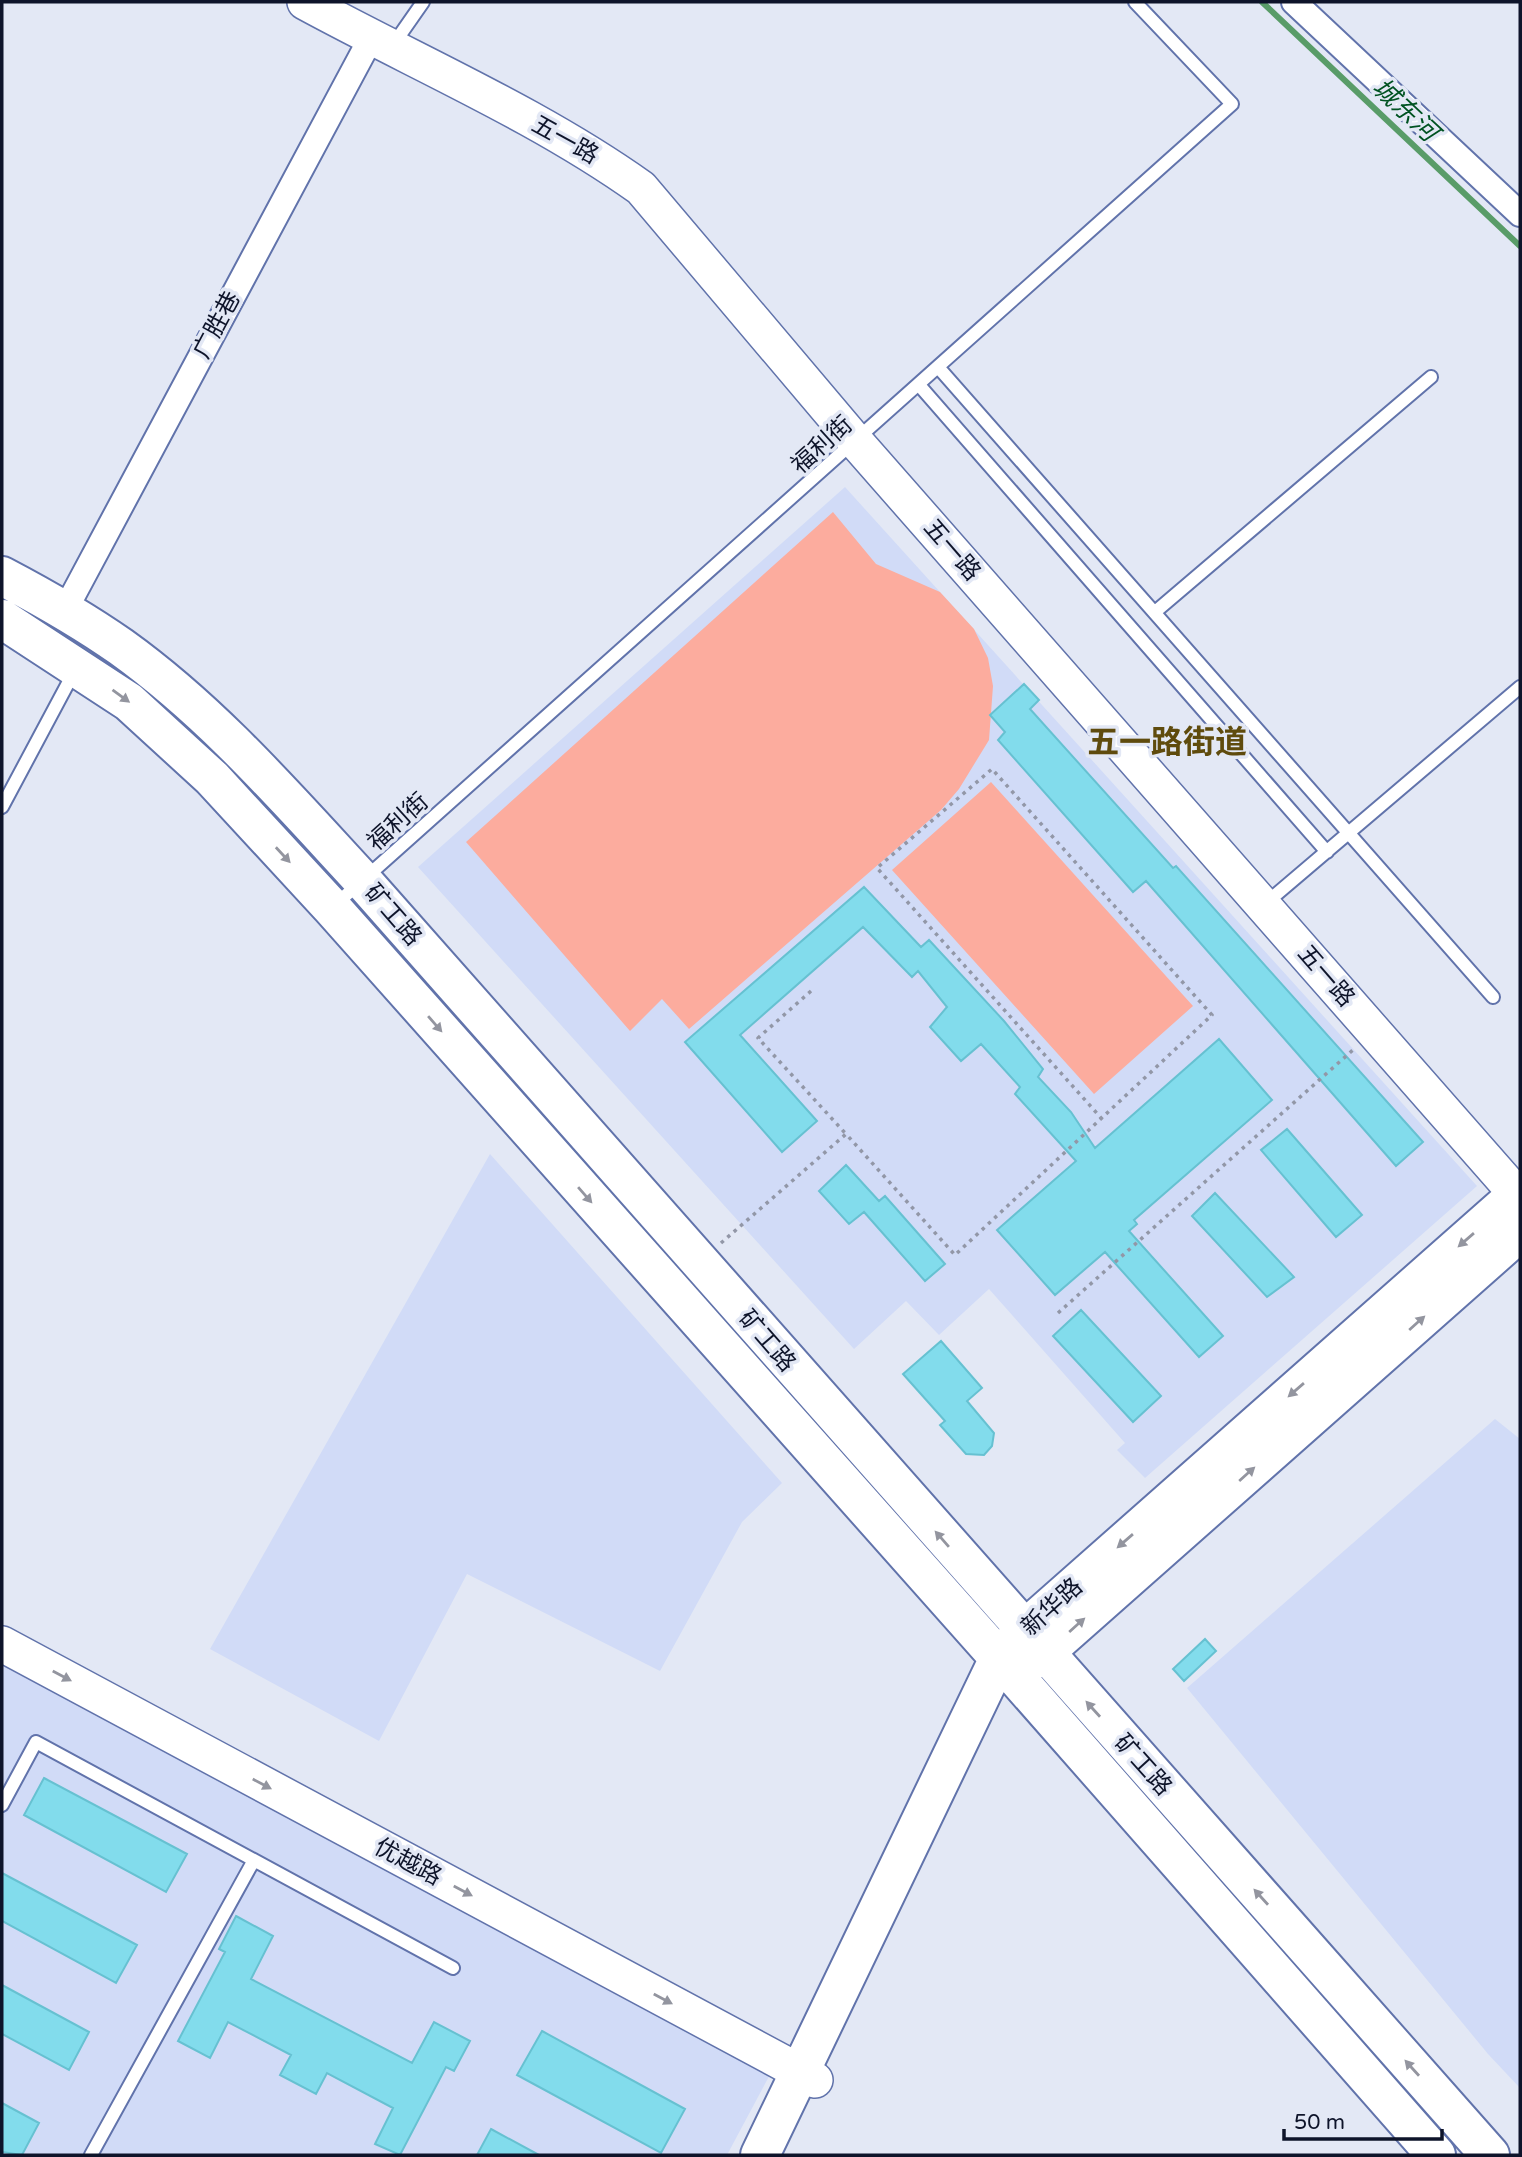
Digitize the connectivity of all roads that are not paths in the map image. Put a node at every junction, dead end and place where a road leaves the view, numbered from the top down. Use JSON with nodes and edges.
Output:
{"nodes":[{"id":1,"x":305,"y":2,"type":"edge"},
{"id":2,"x":423,"y":2,"type":"edge"},
{"id":3,"x":1135,"y":2,"type":"edge"},
{"id":4,"x":1294,"y":2,"type":"edge"},
{"id":5,"x":380,"y":43,"type":"junction"},
{"id":6,"x":1520,"y":214,"type":"edge"},
{"id":7,"x":939,"y":367,"type":"junction"},
{"id":8,"x":1431,"y":377,"type":"dead end"},
{"id":9,"x":919,"y":385,"type":"junction"},
{"id":10,"x":856,"y":442,"type":"junction"},
{"id":11,"x":2,"y":576,"type":"edge"},
{"id":12,"x":64,"y":612,"type":"junction"},
{"id":13,"x":1154,"y":612,"type":"junction"},
{"id":14,"x":2,"y":619,"type":"edge"},
{"id":15,"x":77,"y":666,"type":"junction"},
{"id":16,"x":1520,"y":687,"type":"edge"},
{"id":17,"x":2,"y":807,"type":"edge"},
{"id":18,"x":1347,"y":834,"type":"junction"},
{"id":19,"x":1327,"y":852,"type":"junction"},
{"id":20,"x":363,"y":881,"type":"junction"},
{"id":21,"x":1264,"y":905,"type":"junction"},
{"id":22,"x":332,"y":908,"type":"junction"},
{"id":23,"x":1493,"y":997,"type":"dead end"},
{"id":24,"x":1517,"y":1194,"type":"edge"},
{"id":25,"x":2,"y":1644,"type":"edge"},
{"id":26,"x":1020,"y":1654,"type":"junction"},
{"id":27,"x":2,"y":1805,"type":"edge"},
{"id":28,"x":254,"y":1860,"type":"junction"},
{"id":29,"x":453,"y":1968,"type":"dead end"},
{"id":30,"x":808,"y":2076,"type":"junction"},
{"id":31,"x":91,"y":2155,"type":"edge"},
{"id":32,"x":760,"y":2155,"type":"edge"},
{"id":33,"x":777,"y":2155,"type":"edge"},
{"id":34,"x":1436,"y":2155,"type":"edge"},
{"id":35,"x":1490,"y":2155,"type":"edge"}],
"edges":[{"from":1,"to":5,"type":"street","name":"五一路"},
{"from":2,"to":5,"type":"lane"},
{"from":3,"to":7,"type":"lane","name":"福利街"},
{"from":4,"to":6,"type":"street"},
{"from":5,"to":10,"type":"street","name":"五一路"},
{"from":5,"to":12,"type":"street","name":"广胜巷"},
{"from":7,"to":9,"type":"lane","name":"福利街"},
{"from":7,"to":13,"type":"lane"},
{"from":8,"to":13,"type":"lane"},
{"from":9,"to":10,"type":"lane","name":"福利街"},
{"from":9,"to":19,"type":"lane"},
{"from":10,"to":20,"type":"lane","name":"福利街"},
{"from":10,"to":21,"type":"street","name":"五一路"},
{"from":11,"to":12,"type":"main road","name":"矿工路"},
{"from":12,"to":20,"type":"main road","name":"矿工路"},
{"from":13,"to":18,"type":"lane"},
{"from":14,"to":15,"type":"main road","name":"矿工路"},
{"from":15,"to":17,"type":"lane"},
{"from":15,"to":22,"type":"main road","name":"矿工路","one_way":true},
{"from":16,"to":18,"type":"lane"},
{"from":18,"to":19,"type":"lane"},
{"from":18,"to":23,"type":"lane"},
{"from":19,"to":21,"type":"lane"},
{"from":20,"to":22,"type":"lane","name":"福利街"},
{"from":26,"to":20,"type":"main road","name":"矿工路","one_way":true},
{"from":21,"to":24,"type":"street","name":"五一路"},
{"from":22,"to":26,"type":"main road","name":"矿工路","one_way":true},
{"from":24,"to":26,"type":"main road","name":"新华路"},
{"from":25,"to":30,"type":"street","name":"优越路","one_way":true},
{"from":26,"to":30,"type":"main road","name":"新华路"},
{"from":26,"to":34,"type":"main road","name":"矿工路"},
{"from":35,"to":26,"type":"main road","name":"矿工路","one_way":true},
{"from":27,"to":28,"type":"lane"},
{"from":28,"to":29,"type":"lane"},
{"from":28,"to":31,"type":"lane"},
{"from":30,"to":32,"type":"main road","name":"新华路"},
{"from":30,"to":33,"type":"main road","name":"新华路"}]}
